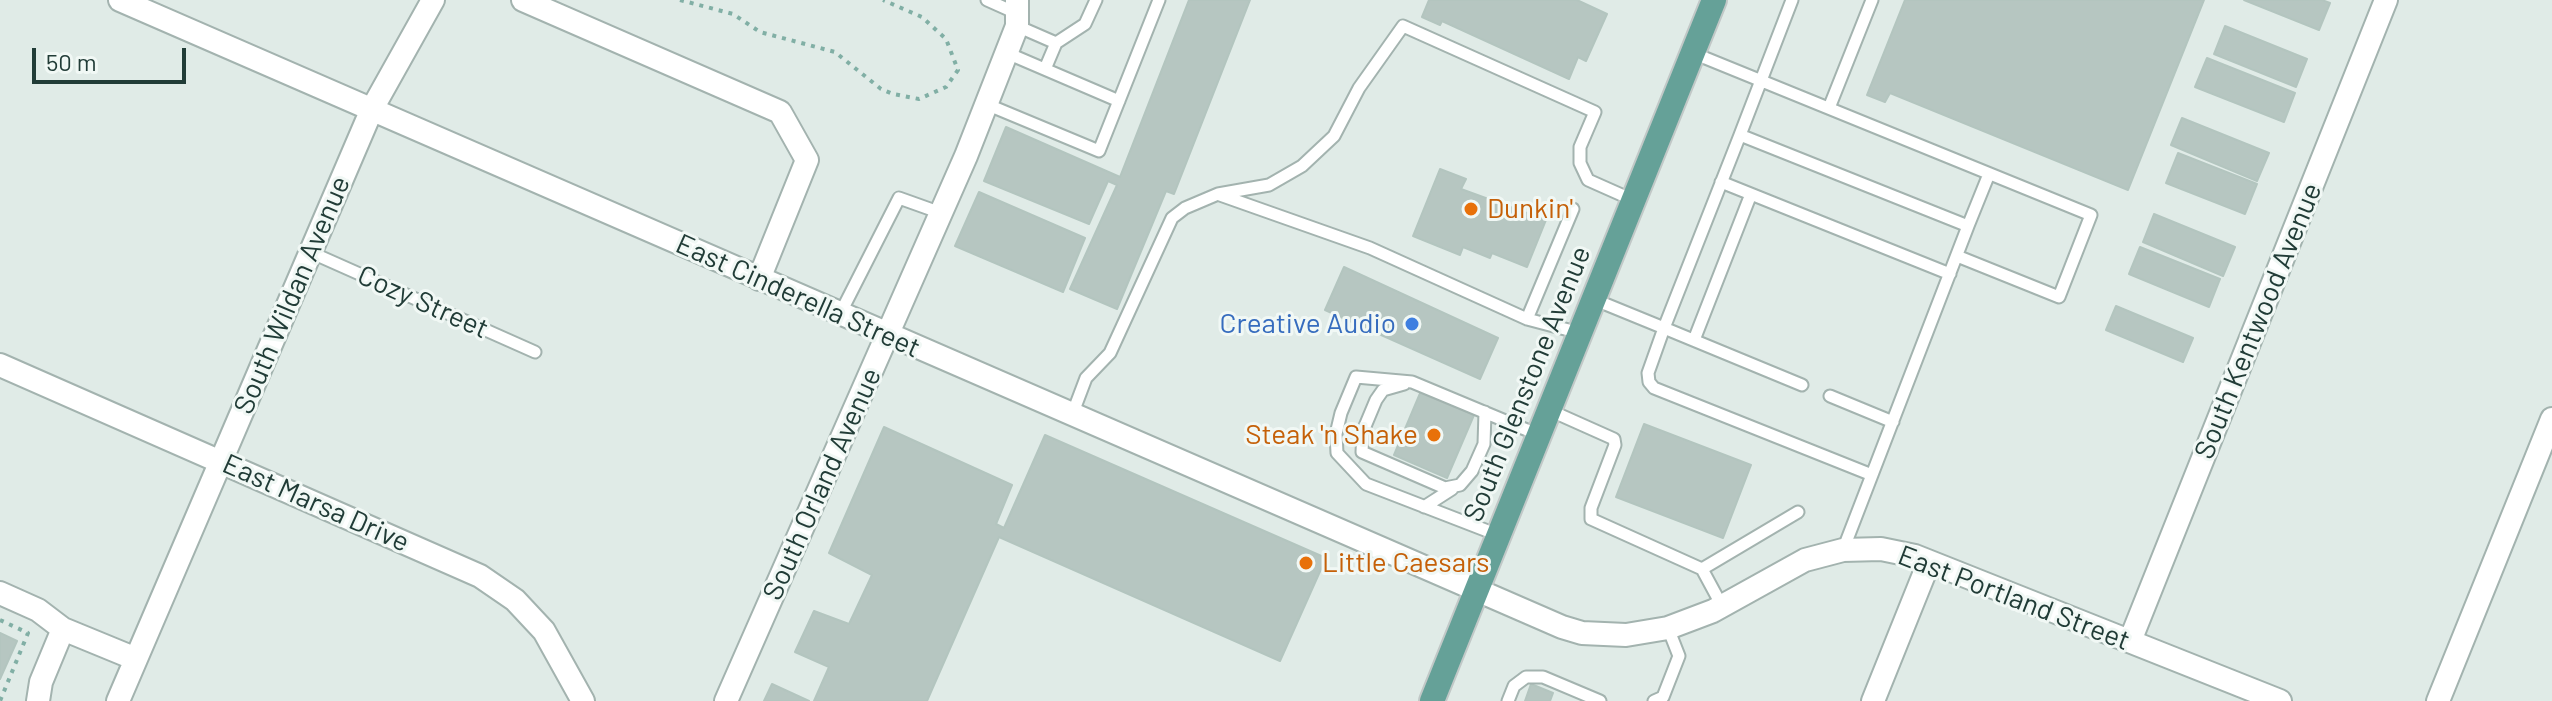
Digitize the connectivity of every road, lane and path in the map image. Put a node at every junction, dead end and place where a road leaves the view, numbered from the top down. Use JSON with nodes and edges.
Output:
{"nodes":[{"id":1,"x":120,"y":0,"type":"edge"},
{"id":2,"x":433,"y":0,"type":"edge"},
{"id":3,"x":523,"y":0,"type":"edge"},
{"id":4,"x":680,"y":0,"type":"edge"},
{"id":5,"x":883,"y":0,"type":"edge"},
{"id":6,"x":987,"y":0,"type":"edge"},
{"id":7,"x":1096,"y":0,"type":"edge"},
{"id":8,"x":1159,"y":0,"type":"edge"},
{"id":9,"x":1792,"y":0,"type":"edge"},
{"id":10,"x":1872,"y":0,"type":"edge"},
{"id":11,"x":2386,"y":0,"type":"edge"},
{"id":12,"x":1707,"y":2,"type":"edge"},
{"id":13,"x":1017,"y":13,"type":"edge"},
{"id":14,"x":1056,"y":43,"type":"junction"},
{"id":15,"x":1007,"y":53,"type":"junction"},
{"id":16,"x":1693,"y":53,"type":"junction"},
{"id":17,"x":1045,"y":69,"type":"junction"},
{"id":18,"x":1760,"y":80,"type":"junction"},
{"id":19,"x":1119,"y":101,"type":"junction"},
{"id":20,"x":986,"y":104,"type":"junction"},
{"id":21,"x":1829,"y":108,"type":"junction"},
{"id":22,"x":372,"y":109,"type":"junction"},
{"id":23,"x":1740,"y":135,"type":"junction"},
{"id":24,"x":1989,"y":174,"type":"junction"},
{"id":25,"x":1721,"y":182,"type":"junction"},
{"id":26,"x":1218,"y":194,"type":"junction"},
{"id":27,"x":1751,"y":194,"type":"junction"},
{"id":28,"x":1633,"y":200,"type":"junction"},
{"id":29,"x":1573,"y":209,"type":"dead end"},
{"id":30,"x":941,"y":213,"type":"junction"},
{"id":31,"x":1968,"y":226,"type":"junction"},
{"id":32,"x":310,"y":252,"type":"junction"},
{"id":33,"x":1957,"y":256,"type":"junction"},
{"id":34,"x":1950,"y":274,"type":"junction"},
{"id":35,"x":759,"y":279,"type":"junction"},
{"id":36,"x":1593,"y":299,"type":"junction"},
{"id":37,"x":840,"y":314,"type":"junction"},
{"id":38,"x":1527,"y":319,"type":"junction"},
{"id":39,"x":1664,"y":328,"type":"junction"},
{"id":40,"x":1580,"y":333,"type":"junction"},
{"id":41,"x":886,"y":335,"type":"junction"},
{"id":42,"x":1694,"y":340,"type":"junction"},
{"id":43,"x":535,"y":352,"type":"dead end"},
{"id":44,"x":0,"y":365,"type":"edge"},
{"id":45,"x":1412,"y":382,"type":"junction"},
{"id":46,"x":1802,"y":385,"type":"dead end"},
{"id":47,"x":1830,"y":396,"type":"dead end"},
{"id":48,"x":1549,"y":410,"type":"junction"},
{"id":49,"x":1485,"y":412,"type":"junction"},
{"id":50,"x":1072,"y":415,"type":"junction"},
{"id":51,"x":2552,"y":419,"type":"edge"},
{"id":52,"x":1893,"y":422,"type":"junction"},
{"id":53,"x":1539,"y":435,"type":"junction"},
{"id":54,"x":220,"y":461,"type":"junction"},
{"id":55,"x":1872,"y":475,"type":"junction"},
{"id":56,"x":1452,"y":489,"type":"junction"},
{"id":57,"x":1424,"y":507,"type":"junction"},
{"id":58,"x":1798,"y":512,"type":"dead end"},
{"id":59,"x":1498,"y":535,"type":"junction"},
{"id":60,"x":1843,"y":550,"type":"junction"},
{"id":61,"x":1929,"y":562,"type":"junction"},
{"id":62,"x":1702,"y":569,"type":"junction"},
{"id":63,"x":1476,"y":591,"type":"junction"},
{"id":64,"x":0,"y":593,"type":"edge"},
{"id":65,"x":1722,"y":606,"type":"junction"},
{"id":66,"x":0,"y":620,"type":"edge"},
{"id":67,"x":1668,"y":628,"type":"junction"},
{"id":68,"x":63,"y":629,"type":"junction"},
{"id":69,"x":2130,"y":641,"type":"junction"},
{"id":70,"x":136,"y":659,"type":"junction"},
{"id":71,"x":1569,"y":689,"type":"junction"},
{"id":72,"x":2276,"y":700,"type":"edge"},
{"id":73,"x":0,"y":701,"type":"edge"},
{"id":74,"x":38,"y":701,"type":"edge"},
{"id":75,"x":118,"y":701,"type":"edge"},
{"id":76,"x":583,"y":701,"type":"edge"},
{"id":77,"x":726,"y":701,"type":"edge"},
{"id":78,"x":1432,"y":701,"type":"edge"},
{"id":79,"x":1508,"y":701,"type":"edge"},
{"id":80,"x":1564,"y":701,"type":"edge"},
{"id":81,"x":1600,"y":701,"type":"edge"},
{"id":82,"x":1654,"y":701,"type":"edge"},
{"id":83,"x":1873,"y":701,"type":"edge"},
{"id":84,"x":2438,"y":701,"type":"edge"}],
"edges":[{"from":1,"to":22,"type":"street","name":"East Cinderella Street"},
{"from":2,"to":22,"type":"street","name":"South Wildan Avenue"},
{"from":3,"to":35,"type":"street"},
{"from":4,"to":5,"type":"path"},
{"from":6,"to":13,"type":"lane"},
{"from":7,"to":14,"type":"lane"},
{"from":8,"to":19,"type":"lane"},
{"from":9,"to":18,"type":"lane"},
{"from":10,"to":21,"type":"lane"},
{"from":11,"to":69,"type":"street","name":"South Kentwood Avenue"},
{"from":12,"to":16,"type":"main road","name":"South Glenstone Avenue"},
{"from":13,"to":14,"type":"lane"},
{"from":13,"to":15,"type":"street","name":"South Orland Avenue"},
{"from":14,"to":17,"type":"lane"},
{"from":15,"to":17,"type":"lane"},
{"from":15,"to":20,"type":"street","name":"South Orland Avenue"},
{"from":16,"to":18,"type":"lane"},
{"from":16,"to":28,"type":"main road","name":"South Glenstone Avenue"},
{"from":17,"to":19,"type":"lane"},
{"from":18,"to":21,"type":"lane"},
{"from":18,"to":23,"type":"lane"},
{"from":19,"to":20,"type":"lane"},
{"from":20,"to":30,"type":"street","name":"South Orland Avenue"},
{"from":21,"to":24,"type":"lane"},
{"from":22,"to":32,"type":"street","name":"South Wildan Avenue"},
{"from":22,"to":35,"type":"street","name":"East Cinderella Street"},
{"from":23,"to":25,"type":"lane"},
{"from":23,"to":31,"type":"lane"},
{"from":24,"to":31,"type":"lane"},
{"from":24,"to":33,"type":"lane"},
{"from":25,"to":27,"type":"lane"},
{"from":25,"to":39,"type":"lane"},
{"from":26,"to":28,"type":"lane"},
{"from":26,"to":38,"type":"lane"},
{"from":26,"to":50,"type":"lane"},
{"from":27,"to":34,"type":"lane"},
{"from":27,"to":42,"type":"lane"},
{"from":28,"to":36,"type":"main road","name":"South Glenstone Avenue"},
{"from":29,"to":38,"type":"lane"},
{"from":30,"to":37,"type":"lane"},
{"from":30,"to":41,"type":"street","name":"South Orland Avenue"},
{"from":31,"to":33,"type":"lane"},
{"from":32,"to":43,"type":"lane","name":"Cozy Street"},
{"from":32,"to":54,"type":"street","name":"South Wildan Avenue"},
{"from":33,"to":34,"type":"lane"},
{"from":34,"to":52,"type":"lane"},
{"from":35,"to":37,"type":"street","name":"East Cinderella Street"},
{"from":36,"to":39,"type":"lane"},
{"from":36,"to":40,"type":"main road","name":"South Glenstone Avenue"},
{"from":37,"to":41,"type":"street","name":"East Cinderella Street"},
{"from":38,"to":40,"type":"lane"},
{"from":39,"to":42,"type":"lane"},
{"from":39,"to":55,"type":"lane"},
{"from":40,"to":48,"type":"main road","name":"South Glenstone Avenue"},
{"from":41,"to":50,"type":"street","name":"East Cinderella Street"},
{"from":41,"to":77,"type":"street","name":"South Orland Avenue"},
{"from":42,"to":46,"type":"lane"},
{"from":44,"to":54,"type":"street","name":"East Marsa Drive"},
{"from":45,"to":49,"type":"lane"},
{"from":45,"to":56,"type":"lane"},
{"from":45,"to":57,"type":"lane"},
{"from":47,"to":52,"type":"lane"},
{"from":48,"to":53,"type":"main road","name":"South Glenstone Avenue"},
{"from":48,"to":62,"type":"lane"},
{"from":49,"to":53,"type":"lane"},
{"from":49,"to":56,"type":"lane"},
{"from":50,"to":63,"type":"street","name":"East Cinderella Street"},
{"from":51,"to":84,"type":"street"},
{"from":52,"to":55,"type":"lane"},
{"from":53,"to":59,"type":"main road","name":"South Glenstone Avenue"},
{"from":54,"to":70,"type":"street","name":"South Wildan Avenue"},
{"from":54,"to":76,"type":"street","name":"East Marsa Drive"},
{"from":55,"to":60,"type":"lane"},
{"from":56,"to":57,"type":"lane"},
{"from":57,"to":59,"type":"lane"},
{"from":58,"to":62,"type":"lane"},
{"from":59,"to":63,"type":"main road","name":"South Glenstone Avenue"},
{"from":60,"to":61,"type":"street","name":"East Portland Street"},
{"from":60,"to":65,"type":"street","name":"East Portland Street"},
{"from":61,"to":69,"type":"street","name":"East Portland Street"},
{"from":61,"to":83,"type":"street"},
{"from":62,"to":65,"type":"lane"},
{"from":63,"to":67,"type":"street","name":"East Portland Street"},
{"from":63,"to":78,"type":"main road","name":"South Glenstone Avenue"},
{"from":64,"to":68,"type":"street"},
{"from":65,"to":67,"type":"street","name":"East Portland Street"},
{"from":66,"to":73,"type":"path"},
{"from":67,"to":82,"type":"lane"},
{"from":68,"to":70,"type":"street"},
{"from":68,"to":74,"type":"street"},
{"from":69,"to":72,"type":"street","name":"East Portland Street"},
{"from":70,"to":75,"type":"street","name":"South Wildan Avenue"},
{"from":71,"to":79,"type":"lane"},
{"from":71,"to":80,"type":"lane"},
{"from":71,"to":81,"type":"lane"}]}
